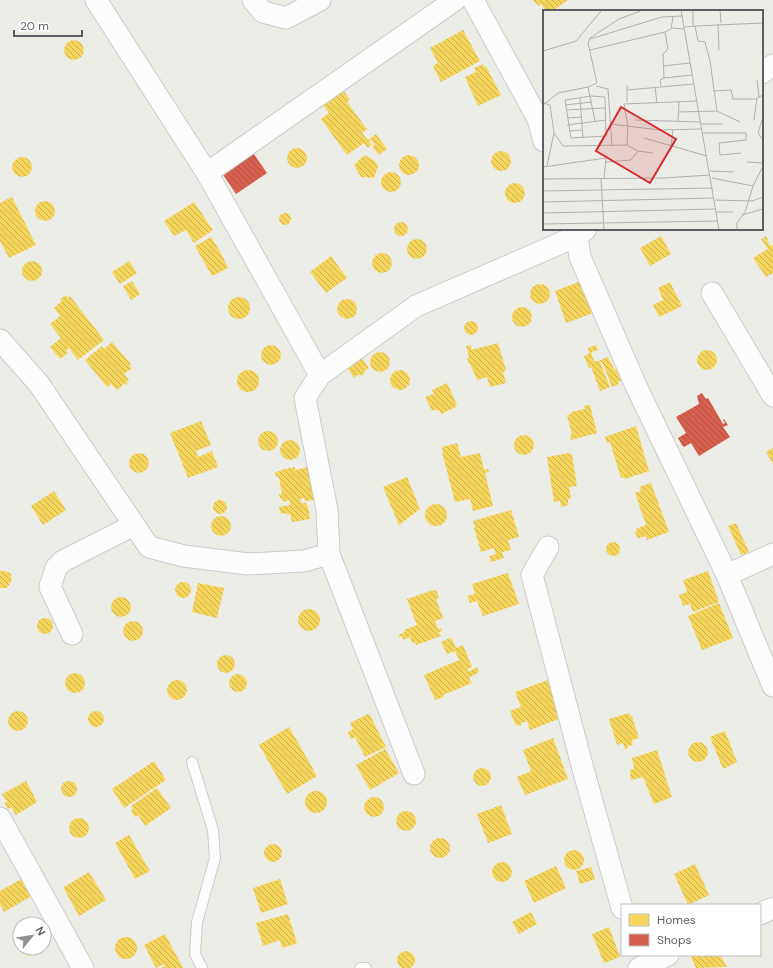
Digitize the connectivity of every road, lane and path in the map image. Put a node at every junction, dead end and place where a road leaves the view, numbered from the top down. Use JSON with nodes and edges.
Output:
{"nodes":[{"id":1,"x":96,"y":0,"type":"edge"},
{"id":2,"x":253,"y":0,"type":"edge"},
{"id":3,"x":320,"y":0,"type":"edge"},
{"id":4,"x":455,"y":0,"type":"edge"},
{"id":5,"x":473,"y":0,"type":"edge"},
{"id":6,"x":773,"y":65,"type":"edge"},
{"id":7,"x":763,"y":73,"type":"edge"},
{"id":8,"x":543,"y":137,"type":"edge"},
{"id":9,"x":207,"y":172,"type":"junction"},
{"id":10,"x":579,"y":231,"type":"edge"},
{"id":11,"x":712,"y":293,"type":"dead end"},
{"id":12,"x":0,"y":340,"type":"edge"},
{"id":13,"x":320,"y":376,"type":"junction"},
{"id":14,"x":773,"y":396,"type":"edge"},
{"id":15,"x":134,"y":525,"type":"junction"},
{"id":16,"x":548,"y":547,"type":"dead end"},
{"id":17,"x":329,"y":554,"type":"junction"},
{"id":18,"x":773,"y":554,"type":"edge"},
{"id":19,"x":726,"y":575,"type":"junction"},
{"id":20,"x":72,"y":634,"type":"dead end"},
{"id":21,"x":773,"y":686,"type":"edge"},
{"id":22,"x":192,"y":762,"type":"dead end"},
{"id":23,"x":414,"y":774,"type":"dead end"},
{"id":24,"x":0,"y":818,"type":"edge"},
{"id":25,"x":621,"y":904,"type":"edge"},
{"id":26,"x":773,"y":908,"type":"edge"},
{"id":27,"x":761,"y":914,"type":"edge"},
{"id":28,"x":635,"y":956,"type":"edge"},
{"id":29,"x":666,"y":956,"type":"edge"},
{"id":30,"x":83,"y":968,"type":"edge"},
{"id":31,"x":202,"y":968,"type":"edge"},
{"id":32,"x":360,"y":968,"type":"edge"},
{"id":33,"x":366,"y":968,"type":"edge"},
{"id":34,"x":639,"y":968,"type":"edge"}],
"edges":[{"from":1,"to":9,"type":"street"},
{"from":2,"to":3,"type":"street"},
{"from":4,"to":9,"type":"street"},
{"from":5,"to":8,"type":"street"},
{"from":6,"to":7,"type":"street"},
{"from":9,"to":13,"type":"street"},
{"from":10,"to":13,"type":"street"},
{"from":10,"to":19,"type":"street"},
{"from":11,"to":14,"type":"street"},
{"from":12,"to":15,"type":"street"},
{"from":13,"to":17,"type":"street"},
{"from":15,"to":17,"type":"street"},
{"from":15,"to":20,"type":"street"},
{"from":16,"to":25,"type":"street"},
{"from":17,"to":23,"type":"street"},
{"from":18,"to":19,"type":"street"},
{"from":19,"to":21,"type":"street"},
{"from":22,"to":31,"type":"lane"},
{"from":24,"to":30,"type":"street"},
{"from":26,"to":27,"type":"street"},
{"from":28,"to":34,"type":"street"},
{"from":29,"to":34,"type":"street"},
{"from":32,"to":33,"type":"lane"}]}
